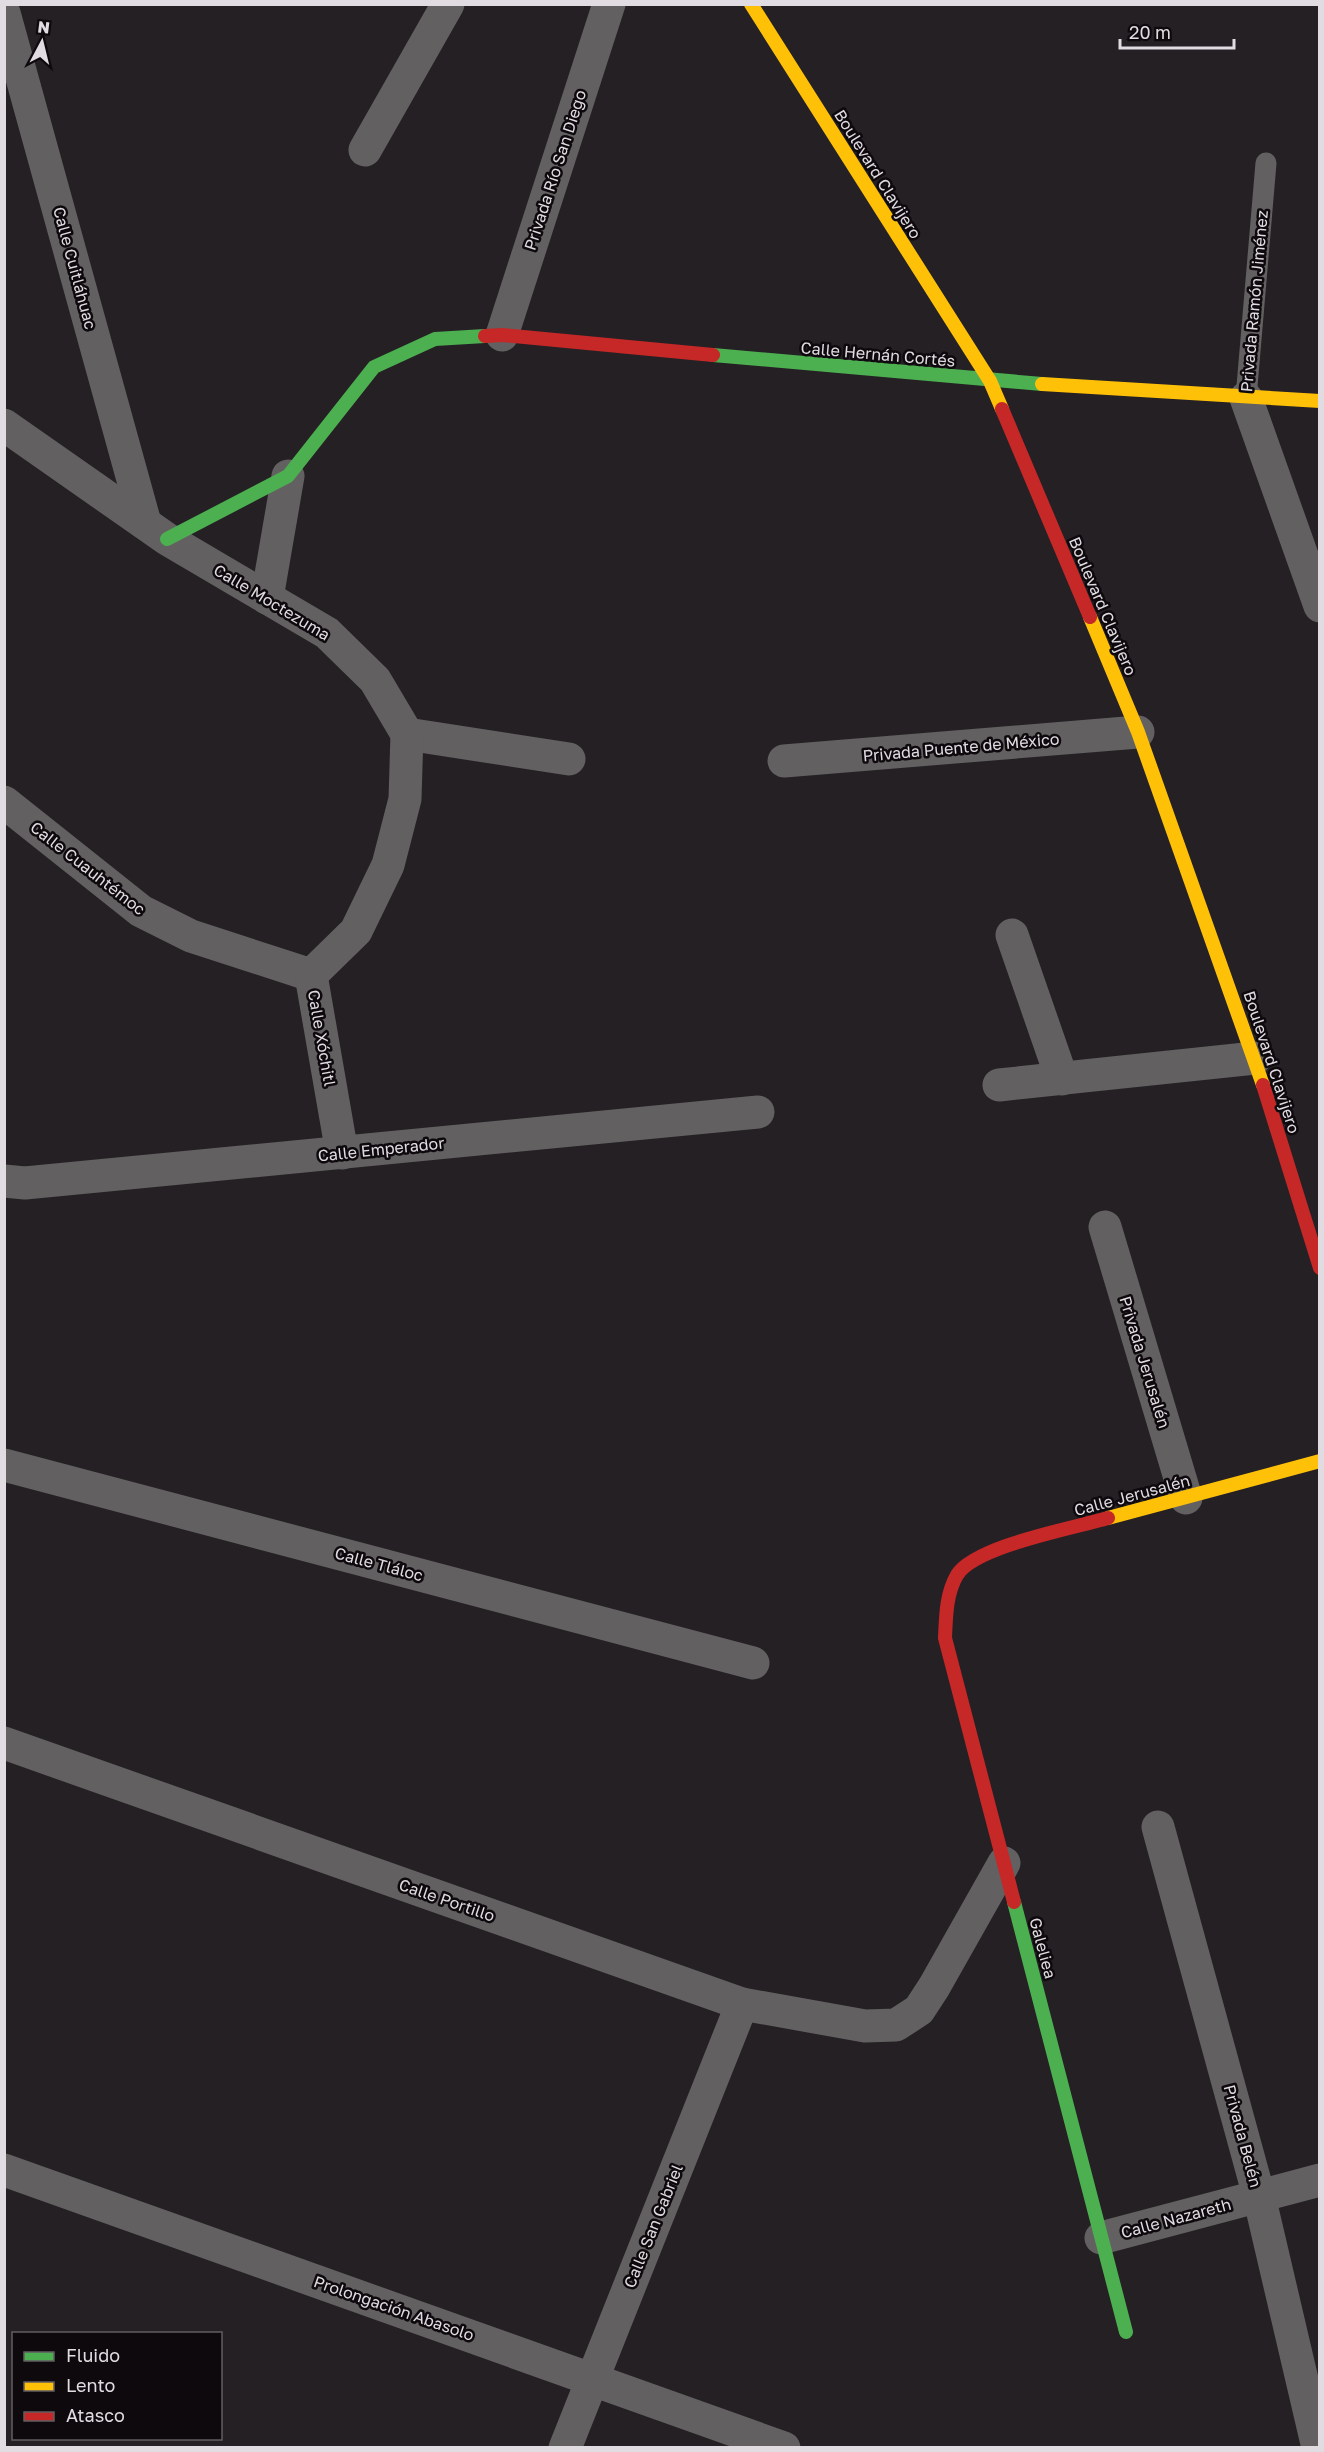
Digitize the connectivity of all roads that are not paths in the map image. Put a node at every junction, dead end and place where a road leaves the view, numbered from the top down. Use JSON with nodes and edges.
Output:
{"nodes":[{"id":1,"x":448,"y":4,"type":"edge"},
{"id":2,"x":609,"y":4,"type":"edge"},
{"id":3,"x":751,"y":4,"type":"edge"},
{"id":4,"x":4,"y":13,"type":"edge"},
{"id":5,"x":365,"y":150,"type":"dead end"},
{"id":6,"x":1266,"y":163,"type":"dead end"},
{"id":7,"x":502,"y":335,"type":"junction"},
{"id":8,"x":990,"y":381,"type":"junction"},
{"id":9,"x":1246,"y":398,"type":"junction"},
{"id":10,"x":1320,"y":401,"type":"edge"},
{"id":11,"x":4,"y":425,"type":"edge"},
{"id":12,"x":288,"y":476,"type":"junction"},
{"id":13,"x":156,"y":531,"type":"junction"},
{"id":14,"x":267,"y":598,"type":"junction"},
{"id":15,"x":1320,"y":606,"type":"edge"},
{"id":16,"x":1138,"y":732,"type":"junction"},
{"id":17,"x":406,"y":734,"type":"junction"},
{"id":18,"x":568,"y":759,"type":"dead end"},
{"id":19,"x":784,"y":761,"type":"dead end"},
{"id":20,"x":4,"y":802,"type":"edge"},
{"id":21,"x":1012,"y":935,"type":"dead end"},
{"id":22,"x":311,"y":975,"type":"junction"},
{"id":23,"x":1255,"y":1058,"type":"junction"},
{"id":24,"x":1062,"y":1079,"type":"junction"},
{"id":25,"x":999,"y":1085,"type":"dead end"},
{"id":26,"x":758,"y":1112,"type":"dead end"},
{"id":27,"x":342,"y":1153,"type":"junction"},
{"id":28,"x":4,"y":1181,"type":"edge"},
{"id":29,"x":1105,"y":1227,"type":"dead end"},
{"id":30,"x":1320,"y":1268,"type":"edge"},
{"id":31,"x":1320,"y":1461,"type":"edge"},
{"id":32,"x":4,"y":1465,"type":"edge"},
{"id":33,"x":1186,"y":1498,"type":"junction"},
{"id":34,"x":958,"y":1573,"type":"joint"},
{"id":35,"x":753,"y":1663,"type":"dead end"},
{"id":36,"x":4,"y":1743,"type":"edge"},
{"id":37,"x":1158,"y":1827,"type":"dead end"},
{"id":38,"x":1004,"y":1863,"type":"junction"},
{"id":39,"x":742,"y":2004,"type":"junction"},
{"id":40,"x":4,"y":2170,"type":"edge"},
{"id":41,"x":1320,"y":2180,"type":"edge"},
{"id":42,"x":1259,"y":2196,"type":"junction"},
{"id":43,"x":1101,"y":2238,"type":"junction"},
{"id":44,"x":1126,"y":2332,"type":"dead end"},
{"id":45,"x":592,"y":2378,"type":"junction"},
{"id":46,"x":565,"y":2448,"type":"edge"},
{"id":47,"x":784,"y":2448,"type":"edge"},
{"id":48,"x":1318,"y":2448,"type":"edge"}],
"edges":[{"from":1,"to":5,"type":"street"},
{"from":2,"to":7,"type":"street","name":"Privada Río San Diego"},
{"from":3,"to":8,"type":"street","name":"Boulevard Clavijero"},
{"from":4,"to":13,"type":"street","name":"Calle Cuitláhuac"},
{"from":6,"to":9,"type":"lane","name":"Privada Ramón Jiménez"},
{"from":7,"to":8,"type":"street","name":"Calle Hernán Cortés"},
{"from":7,"to":12,"type":"street","name":"Calle Hernán Cortés"},
{"from":8,"to":9,"type":"street","name":"Calle Hernán Cortés"},
{"from":8,"to":16,"type":"street","name":"Boulevard Clavijero"},
{"from":9,"to":10,"type":"street","name":"Calle Hernán Cortés"},
{"from":9,"to":15,"type":"street","name":"Privada Ramón Jiménez"},
{"from":11,"to":13,"type":"street","name":"Calle Moctezuma"},
{"from":12,"to":13,"type":"street"},
{"from":12,"to":14,"type":"street"},
{"from":13,"to":14,"type":"street","name":"Calle Moctezuma"},
{"from":14,"to":17,"type":"street","name":"Calle Moctezuma"},
{"from":16,"to":19,"type":"street","name":"Privada Puente de México"},
{"from":16,"to":23,"type":"street","name":"Boulevard Clavijero"},
{"from":17,"to":18,"type":"street"},
{"from":17,"to":22,"type":"street","name":"Calle Xóchitl"},
{"from":20,"to":22,"type":"street","name":"Calle Cuauhtémoc"},
{"from":21,"to":24,"type":"street"},
{"from":22,"to":27,"type":"street","name":"Calle Xóchitl"},
{"from":23,"to":24,"type":"street"},
{"from":23,"to":30,"type":"street","name":"Boulevard Clavijero"},
{"from":24,"to":25,"type":"street"},
{"from":26,"to":27,"type":"street","name":"Calle Emperador"},
{"from":27,"to":28,"type":"street","name":"Calle Emperador"},
{"from":29,"to":33,"type":"street","name":"Privada Jerusalén"},
{"from":31,"to":33,"type":"street","name":"Calle Jerusalén"},
{"from":32,"to":35,"type":"street","name":"Calle Tláloc"},
{"from":33,"to":34,"type":"street","name":"Calle Jerusalén"},
{"from":34,"to":38,"type":"street","name":"Galeliea"},
{"from":36,"to":39,"type":"street","name":"Calle Portillo"},
{"from":37,"to":42,"type":"street","name":"Privada Belén"},
{"from":38,"to":39,"type":"street","name":"Calle Portillo"},
{"from":38,"to":43,"type":"street","name":"Galeliea"},
{"from":39,"to":45,"type":"street","name":"Calle San Gabriel"},
{"from":40,"to":45,"type":"street","name":"Prolongación Abasolo"},
{"from":41,"to":42,"type":"street","name":"Calle Nazareth"},
{"from":42,"to":43,"type":"street","name":"Calle Nazareth"},
{"from":42,"to":48,"type":"street","name":"Privada Belén"},
{"from":43,"to":44,"type":"street","name":"Galeliea"},
{"from":45,"to":46,"type":"street","name":"Calle San Gabriel"},
{"from":45,"to":47,"type":"street","name":"Prolongación Abasolo"}]}
